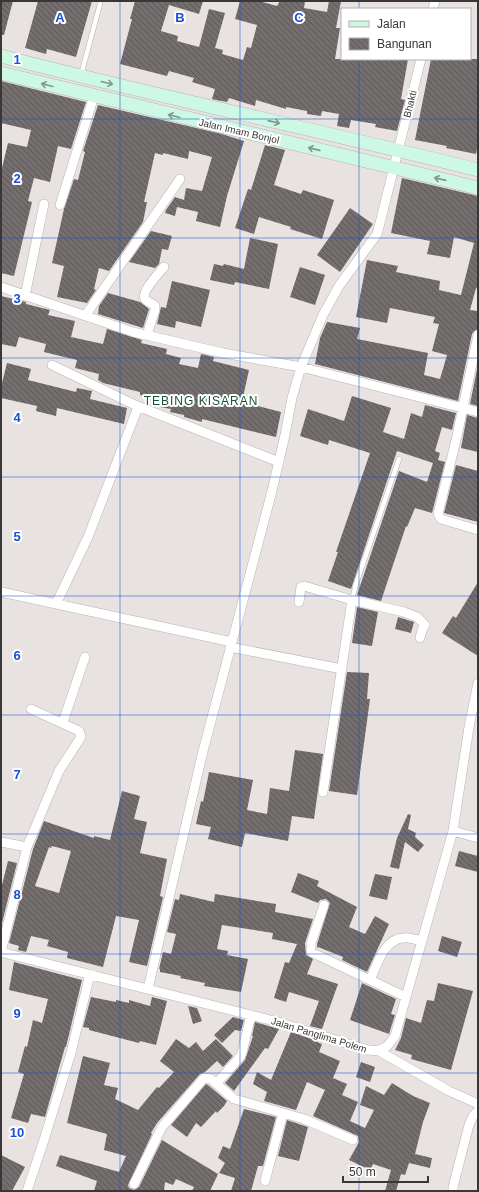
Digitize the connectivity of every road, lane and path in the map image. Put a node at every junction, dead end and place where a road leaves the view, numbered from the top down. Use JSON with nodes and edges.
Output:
{"nodes":[{"id":1,"x":100,"y":4,"type":"dead end"},
{"id":2,"x":1,"y":56,"type":"edge"},
{"id":3,"x":421,"y":60,"type":"edge"},
{"id":4,"x":1,"y":73,"type":"edge"},
{"id":5,"x":81,"y":76,"type":"junction"},
{"id":6,"x":94,"y":96,"type":"junction"},
{"id":7,"x":200,"y":105,"type":"junction"},
{"id":8,"x":245,"y":116,"type":"junction"},
{"id":9,"x":196,"y":121,"type":"junction"},
{"id":10,"x":242,"y":132,"type":"junction"},
{"id":11,"x":398,"y":150,"type":"junction"},
{"id":12,"x":394,"y":168,"type":"junction"},
{"id":13,"x":478,"y":170,"type":"edge"},
{"id":14,"x":180,"y":179,"type":"dead end"},
{"id":15,"x":478,"y":188,"type":"edge"},
{"id":16,"x":44,"y":204,"type":"dead end"},
{"id":17,"x":60,"y":205,"type":"dead end"},
{"id":18,"x":164,"y":267,"type":"dead end"},
{"id":19,"x":1,"y":288,"type":"edge"},
{"id":20,"x":25,"y":296,"type":"junction"},
{"id":21,"x":84,"y":316,"type":"junction"},
{"id":22,"x":147,"y":335,"type":"junction"},
{"id":23,"x":478,"y":335,"type":"edge"},
{"id":24,"x":52,"y":365,"type":"dead end"},
{"id":25,"x":301,"y":367,"type":"junction"},
{"id":26,"x":138,"y":407,"type":"junction"},
{"id":27,"x":463,"y":409,"type":"junction"},
{"id":28,"x":478,"y":412,"type":"edge"},
{"id":29,"x":399,"y":459,"type":"dead end"},
{"id":30,"x":279,"y":462,"type":"junction"},
{"id":31,"x":478,"y":530,"type":"edge"},
{"id":32,"x":1,"y":592,"type":"edge"},
{"id":33,"x":352,"y":600,"type":"junction"},
{"id":34,"x":299,"y":602,"type":"dead end"},
{"id":35,"x":56,"y":604,"type":"junction"},
{"id":36,"x":420,"y":638,"type":"dead end"},
{"id":37,"x":231,"y":644,"type":"junction"},
{"id":38,"x":85,"y":657,"type":"dead end"},
{"id":39,"x":342,"y":670,"type":"junction"},
{"id":40,"x":478,"y":683,"type":"edge"},
{"id":41,"x":31,"y":709,"type":"dead end"},
{"id":42,"x":63,"y":722,"type":"junction"},
{"id":43,"x":323,"y":792,"type":"dead end"},
{"id":44,"x":452,"y":831,"type":"junction"},
{"id":45,"x":478,"y":838,"type":"edge"},
{"id":46,"x":1,"y":842,"type":"edge"},
{"id":47,"x":27,"y":847,"type":"junction"},
{"id":48,"x":324,"y":905,"type":"dead end"},
{"id":49,"x":422,"y":941,"type":"junction"},
{"id":50,"x":1,"y":952,"type":"edge"},
{"id":51,"x":90,"y":974,"type":"junction"},
{"id":52,"x":370,"y":980,"type":"junction"},
{"id":53,"x":148,"y":989,"type":"junction"},
{"id":54,"x":406,"y":996,"type":"junction"},
{"id":55,"x":251,"y":1015,"type":"junction"},
{"id":56,"x":379,"y":1051,"type":"junction"},
{"id":57,"x":216,"y":1084,"type":"junction"},
{"id":58,"x":478,"y":1104,"type":"edge"},
{"id":59,"x":478,"y":1111,"type":"edge"},
{"id":60,"x":283,"y":1113,"type":"junction"},
{"id":61,"x":353,"y":1140,"type":"dead end"},
{"id":62,"x":265,"y":1181,"type":"dead end"},
{"id":63,"x":134,"y":1184,"type":"dead end"},
{"id":64,"x":27,"y":1191,"type":"edge"},
{"id":65,"x":454,"y":1191,"type":"edge"}],
"edges":[{"from":1,"to":5,"type":"lane"},
{"from":2,"to":5,"type":"main road","name":"Jalan Imam Bonjol"},
{"from":3,"to":11,"type":"street","name":"Bhakti"},
{"from":6,"to":4,"type":"main road","name":"Jalan Imam Bonjol","one_way":true},
{"from":5,"to":7,"type":"main road","name":"Jalan Imam Bonjol","one_way":true},
{"from":9,"to":6,"type":"main road","name":"Jalan Imam Bonjol","one_way":true},
{"from":6,"to":17,"type":"street"},
{"from":7,"to":8,"type":"main road","name":"Jalan Imam Bonjol"},
{"from":7,"to":9,"type":"main road"},
{"from":8,"to":10,"type":"main road"},
{"from":8,"to":11,"type":"main road","name":"Jalan Imam Bonjol","one_way":true},
{"from":9,"to":10,"type":"main road","name":"Jalan Imam Bonjol"},
{"from":12,"to":10,"type":"main road","name":"Jalan Imam Bonjol","one_way":true},
{"from":11,"to":12,"type":"street","name":"Bhakti"},
{"from":11,"to":13,"type":"main road","name":"Jalan Imam Bonjol"},
{"from":15,"to":12,"type":"main road","name":"Jalan Imam Bonjol","one_way":true},
{"from":12,"to":25,"type":"street","name":"Bhakti"},
{"from":14,"to":21,"type":"street"},
{"from":16,"to":20,"type":"street"},
{"from":18,"to":22,"type":"street"},
{"from":19,"to":20,"type":"street"},
{"from":20,"to":21,"type":"street"},
{"from":21,"to":22,"type":"street"},
{"from":22,"to":25,"type":"street"},
{"from":23,"to":27,"type":"street"},
{"from":24,"to":26,"type":"street"},
{"from":25,"to":27,"type":"street"},
{"from":25,"to":30,"type":"street","name":"Bhakti"},
{"from":26,"to":30,"type":"street"},
{"from":26,"to":35,"type":"street"},
{"from":27,"to":28,"type":"street"},
{"from":27,"to":31,"type":"street"},
{"from":29,"to":33,"type":"lane"},
{"from":30,"to":37,"type":"street","name":"Bhakti"},
{"from":32,"to":35,"type":"street"},
{"from":33,"to":34,"type":"street"},
{"from":33,"to":36,"type":"street"},
{"from":33,"to":39,"type":"street"},
{"from":35,"to":37,"type":"street"},
{"from":37,"to":39,"type":"street"},
{"from":37,"to":53,"type":"street","name":"Bhakti"},
{"from":38,"to":42,"type":"street"},
{"from":39,"to":43,"type":"street"},
{"from":40,"to":44,"type":"street","name":"Jalan Panglima Polem"},
{"from":41,"to":42,"type":"street"},
{"from":42,"to":47,"type":"street"},
{"from":44,"to":45,"type":"street"},
{"from":44,"to":49,"type":"street","name":"Jalan Panglima Polem"},
{"from":46,"to":47,"type":"street"},
{"from":47,"to":50,"type":"street"},
{"from":48,"to":52,"type":"street"},
{"from":49,"to":52,"type":"street"},
{"from":49,"to":54,"type":"street","name":"Jalan Panglima Polem"},
{"from":50,"to":51,"type":"street","name":"Jalan Panglima Polem"},
{"from":51,"to":53,"type":"street","name":"Jalan Panglima Polem"},
{"from":51,"to":64,"type":"street"},
{"from":52,"to":54,"type":"street"},
{"from":53,"to":55,"type":"street","name":"Jalan Panglima Polem"},
{"from":54,"to":56,"type":"street","name":"Jalan Panglima Polem"},
{"from":55,"to":56,"type":"street","name":"Jalan Panglima Polem"},
{"from":55,"to":57,"type":"street"},
{"from":56,"to":58,"type":"street"},
{"from":57,"to":60,"type":"street"},
{"from":57,"to":63,"type":"street"},
{"from":59,"to":65,"type":"street"},
{"from":60,"to":61,"type":"street"},
{"from":60,"to":62,"type":"street"}]}
